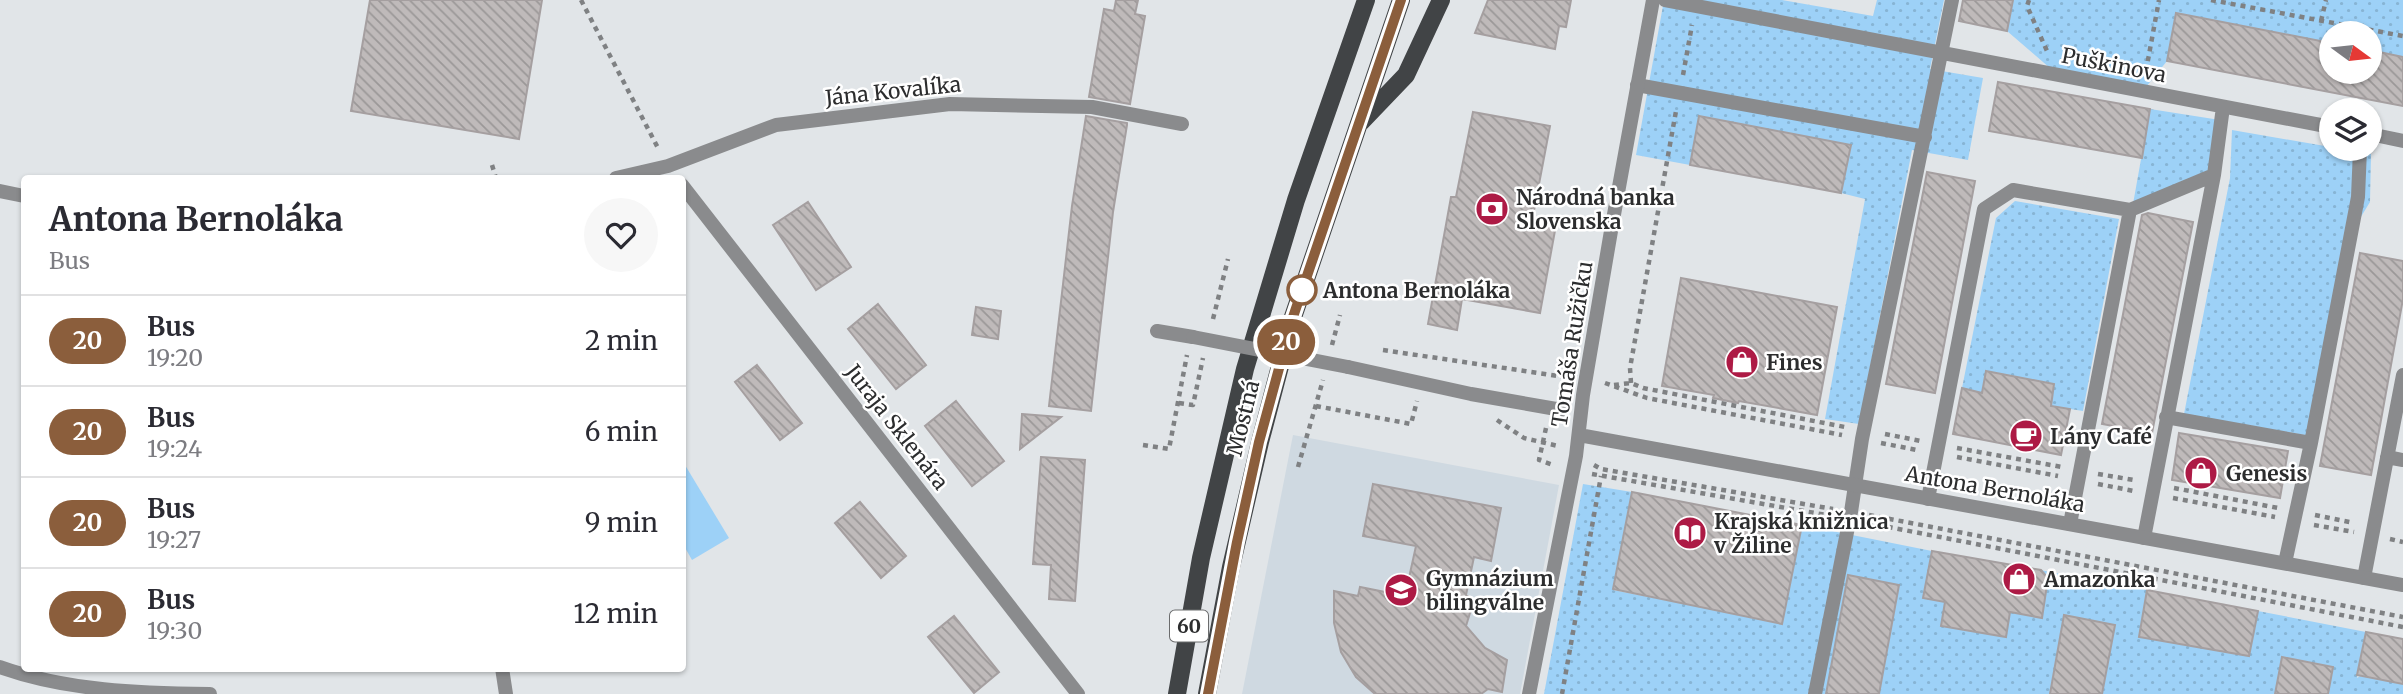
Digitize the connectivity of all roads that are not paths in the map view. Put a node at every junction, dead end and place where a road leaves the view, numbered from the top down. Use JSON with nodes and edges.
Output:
{"nodes":[{"id":1,"x":1366,"y":0,"type":"edge"},
{"id":2,"x":1401,"y":0,"type":"edge"},
{"id":3,"x":1441,"y":0,"type":"edge"},
{"id":4,"x":1653,"y":0,"type":"edge"},
{"id":5,"x":1665,"y":0,"type":"edge"},
{"id":6,"x":1952,"y":0,"type":"edge"},
{"id":7,"x":1941,"y":53,"type":"junction"},
{"id":8,"x":1637,"y":85,"type":"junction"},
{"id":9,"x":2224,"y":107,"type":"junction"},
{"id":10,"x":1182,"y":124,"type":"dead end"},
{"id":11,"x":2319,"y":125,"type":"edge"},
{"id":12,"x":1356,"y":127,"type":"junction"},
{"id":13,"x":1924,"y":137,"type":"junction"},
{"id":14,"x":2382,"y":137,"type":"edge"},
{"id":15,"x":2403,"y":141,"type":"edge"},
{"id":16,"x":2360,"y":161,"type":"edge"},
{"id":17,"x":668,"y":166,"type":"junction"},
{"id":18,"x":629,"y":175,"type":"edge"},
{"id":19,"x":675,"y":175,"type":"edge"},
{"id":20,"x":2214,"y":175,"type":"junction"},
{"id":21,"x":686,"y":190,"type":"edge"},
{"id":22,"x":0,"y":191,"type":"edge"},
{"id":23,"x":21,"y":195,"type":"edge"},
{"id":24,"x":2130,"y":210,"type":"junction"},
{"id":25,"x":1157,"y":331,"type":"dead end"},
{"id":26,"x":2403,"y":375,"type":"edge"},
{"id":27,"x":1556,"y":409,"type":"road end"},
{"id":28,"x":2166,"y":418,"type":"junction"},
{"id":29,"x":1579,"y":435,"type":"junction"},
{"id":30,"x":2311,"y":443,"type":"junction"},
{"id":31,"x":2387,"y":457,"type":"junction"},
{"id":32,"x":2403,"y":460,"type":"edge"},
{"id":33,"x":1854,"y":485,"type":"junction"},
{"id":34,"x":1928,"y":499,"type":"junction"},
{"id":35,"x":2070,"y":524,"type":"junction"},
{"id":36,"x":2144,"y":538,"type":"junction"},
{"id":37,"x":2285,"y":563,"type":"junction"},
{"id":38,"x":2364,"y":578,"type":"junction"},
{"id":39,"x":2403,"y":585,"type":"edge"},
{"id":40,"x":0,"y":667,"type":"edge"},
{"id":41,"x":503,"y":672,"type":"edge"},
{"id":42,"x":210,"y":694,"type":"edge"},
{"id":43,"x":506,"y":694,"type":"edge"},
{"id":44,"x":1078,"y":694,"type":"edge"},
{"id":45,"x":1177,"y":694,"type":"edge"},
{"id":46,"x":1208,"y":694,"type":"edge"},
{"id":47,"x":1529,"y":694,"type":"edge"},
{"id":48,"x":1815,"y":694,"type":"edge"}],
"edges":[{"from":1,"to":45,"type":"main road","name":"Mostná","number":"60"},
{"from":2,"to":12,"type":"main road","name":"Mostná","number":"60"},
{"from":3,"to":12,"type":"main road"},
{"from":4,"to":8,"type":"street","name":"Tomáša Ružičku"},
{"from":5,"to":7,"type":"street","name":"Puškinova"},
{"from":6,"to":7,"type":"street"},
{"from":7,"to":9,"type":"street","name":"Puškinova"},
{"from":7,"to":13,"type":"street"},
{"from":8,"to":13,"type":"street"},
{"from":8,"to":29,"type":"street","name":"Tomáša Ružičku"},
{"from":9,"to":11,"type":"street","name":"Puškinova"},
{"from":9,"to":20,"type":"street"},
{"from":10,"to":17,"type":"street","name":"Jána Kovalíka"},
{"from":12,"to":46,"type":"main road","name":"Mostná","number":"60"},
{"from":13,"to":33,"type":"street"},
{"from":14,"to":15,"type":"street"},
{"from":16,"to":30,"type":"street"},
{"from":17,"to":18,"type":"street","name":"Jána Kovalíka"},
{"from":17,"to":19,"type":"street"},
{"from":20,"to":24,"type":"street"},
{"from":20,"to":28,"type":"street"},
{"from":21,"to":44,"type":"street","name":"Juraja Sklenára"},
{"from":22,"to":23,"type":"street"},
{"from":24,"to":34,"type":"street"},
{"from":24,"to":35,"type":"street"},
{"from":25,"to":27,"type":"street","bridge":true},
{"from":26,"to":31,"type":"street"},
{"from":28,"to":30,"type":"street"},
{"from":28,"to":36,"type":"street"},
{"from":29,"to":33,"type":"street","name":"Antona Bernoláka"},
{"from":29,"to":47,"type":"street","name":"Tomáša Ružičku"},
{"from":30,"to":37,"type":"street"},
{"from":31,"to":32,"type":"street"},
{"from":31,"to":38,"type":"street"},
{"from":33,"to":34,"type":"street","name":"Antona Bernoláka"},
{"from":33,"to":48,"type":"street"},
{"from":34,"to":35,"type":"street","name":"Antona Bernoláka"},
{"from":35,"to":36,"type":"street","name":"Antona Bernoláka"},
{"from":36,"to":37,"type":"street","name":"Antona Bernoláka"},
{"from":37,"to":38,"type":"street","name":"Antona Bernoláka"},
{"from":38,"to":39,"type":"street","name":"Antona Bernoláka"},
{"from":40,"to":42,"type":"street"},
{"from":41,"to":43,"type":"street"}]}
